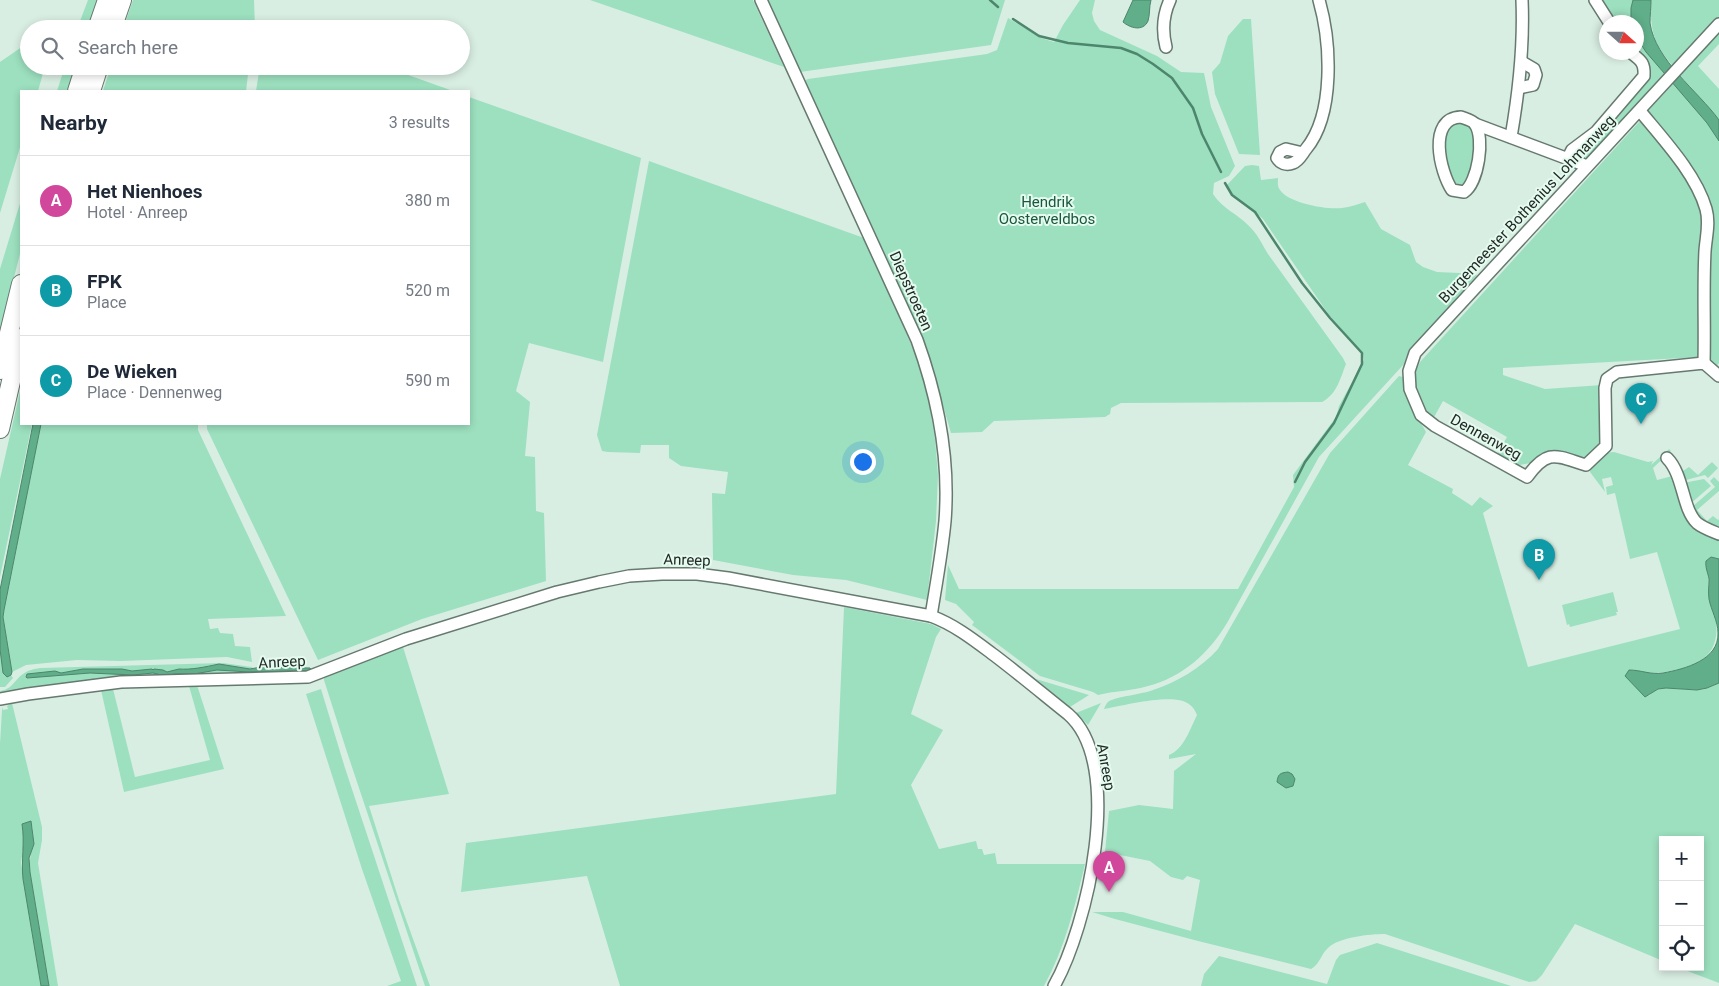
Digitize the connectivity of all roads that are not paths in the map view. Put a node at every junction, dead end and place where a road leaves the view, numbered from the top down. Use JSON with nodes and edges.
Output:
{"nodes":[{"id":1,"x":107,"y":0,"type":"edge"},
{"id":2,"x":122,"y":0,"type":"edge"},
{"id":3,"x":761,"y":0,"type":"edge"},
{"id":4,"x":1170,"y":0,"type":"edge"},
{"id":5,"x":1319,"y":0,"type":"edge"},
{"id":6,"x":1522,"y":0,"type":"edge"},
{"id":7,"x":1595,"y":0,"type":"edge"},
{"id":8,"x":1605,"y":15,"type":"edge"},
{"id":9,"x":100,"y":20,"type":"edge"},
{"id":10,"x":115,"y":20,"type":"edge"},
{"id":11,"x":1719,"y":24,"type":"edge"},
{"id":12,"x":1160,"y":40,"type":"dead end"},
{"id":13,"x":1640,"y":60,"type":"edge"},
{"id":14,"x":82,"y":75,"type":"edge"},
{"id":15,"x":96,"y":75,"type":"edge"},
{"id":16,"x":77,"y":90,"type":"edge"},
{"id":17,"x":92,"y":90,"type":"edge"},
{"id":18,"x":1640,"y":111,"type":"junction"},
{"id":19,"x":1475,"y":124,"type":"junction"},
{"id":20,"x":1511,"y":136,"type":"junction"},
{"id":21,"x":1303,"y":152,"type":"dead end"},
{"id":22,"x":1568,"y":158,"type":"junction"},
{"id":23,"x":1587,"y":166,"type":"junction"},
{"id":24,"x":20,"y":288,"type":"edge"},
{"id":25,"x":20,"y":342,"type":"edge"},
{"id":26,"x":1704,"y":363,"type":"junction"},
{"id":27,"x":0,"y":370,"type":"edge"},
{"id":28,"x":1719,"y":376,"type":"edge"},
{"id":29,"x":1435,"y":426,"type":"joint"},
{"id":30,"x":0,"y":429,"type":"edge"},
{"id":31,"x":1667,"y":458,"type":"dead end"},
{"id":32,"x":1719,"y":534,"type":"edge"},
{"id":33,"x":931,"y":616,"type":"junction"},
{"id":34,"x":0,"y":699,"type":"edge"},
{"id":35,"x":1054,"y":986,"type":"edge"}],
"edges":[{"from":1,"to":9,"type":"highway"},
{"from":2,"to":10,"type":"highway"},
{"from":3,"to":33,"type":"street","name":"Diepstroeten"},
{"from":4,"to":12,"type":"street"},
{"from":5,"to":21,"type":"street"},
{"from":6,"to":20,"type":"street"},
{"from":7,"to":8,"type":"street"},
{"from":11,"to":18,"type":"street","name":"Burgemeester Bothenius Lohmanweg"},
{"from":13,"to":22,"type":"street"},
{"from":14,"to":16,"type":"highway"},
{"from":15,"to":17,"type":"highway"},
{"from":18,"to":23,"type":"street","name":"Burgemeester Bothenius Lohmanweg"},
{"from":18,"to":26,"type":"street"},
{"from":19,"to":19,"type":"street"},
{"from":19,"to":20,"type":"street"},
{"from":20,"to":22,"type":"street"},
{"from":22,"to":23,"type":"street"},
{"from":23,"to":29,"type":"street","name":"Burgemeester Bothenius Lohmanweg"},
{"from":24,"to":27,"type":"highway"},
{"from":25,"to":30,"type":"highway"},
{"from":26,"to":28,"type":"street"},
{"from":26,"to":29,"type":"street","name":"Dennenweg"},
{"from":31,"to":32,"type":"street"},
{"from":33,"to":34,"type":"street","name":"Anreep"},
{"from":33,"to":35,"type":"street","name":"Anreep"}]}
